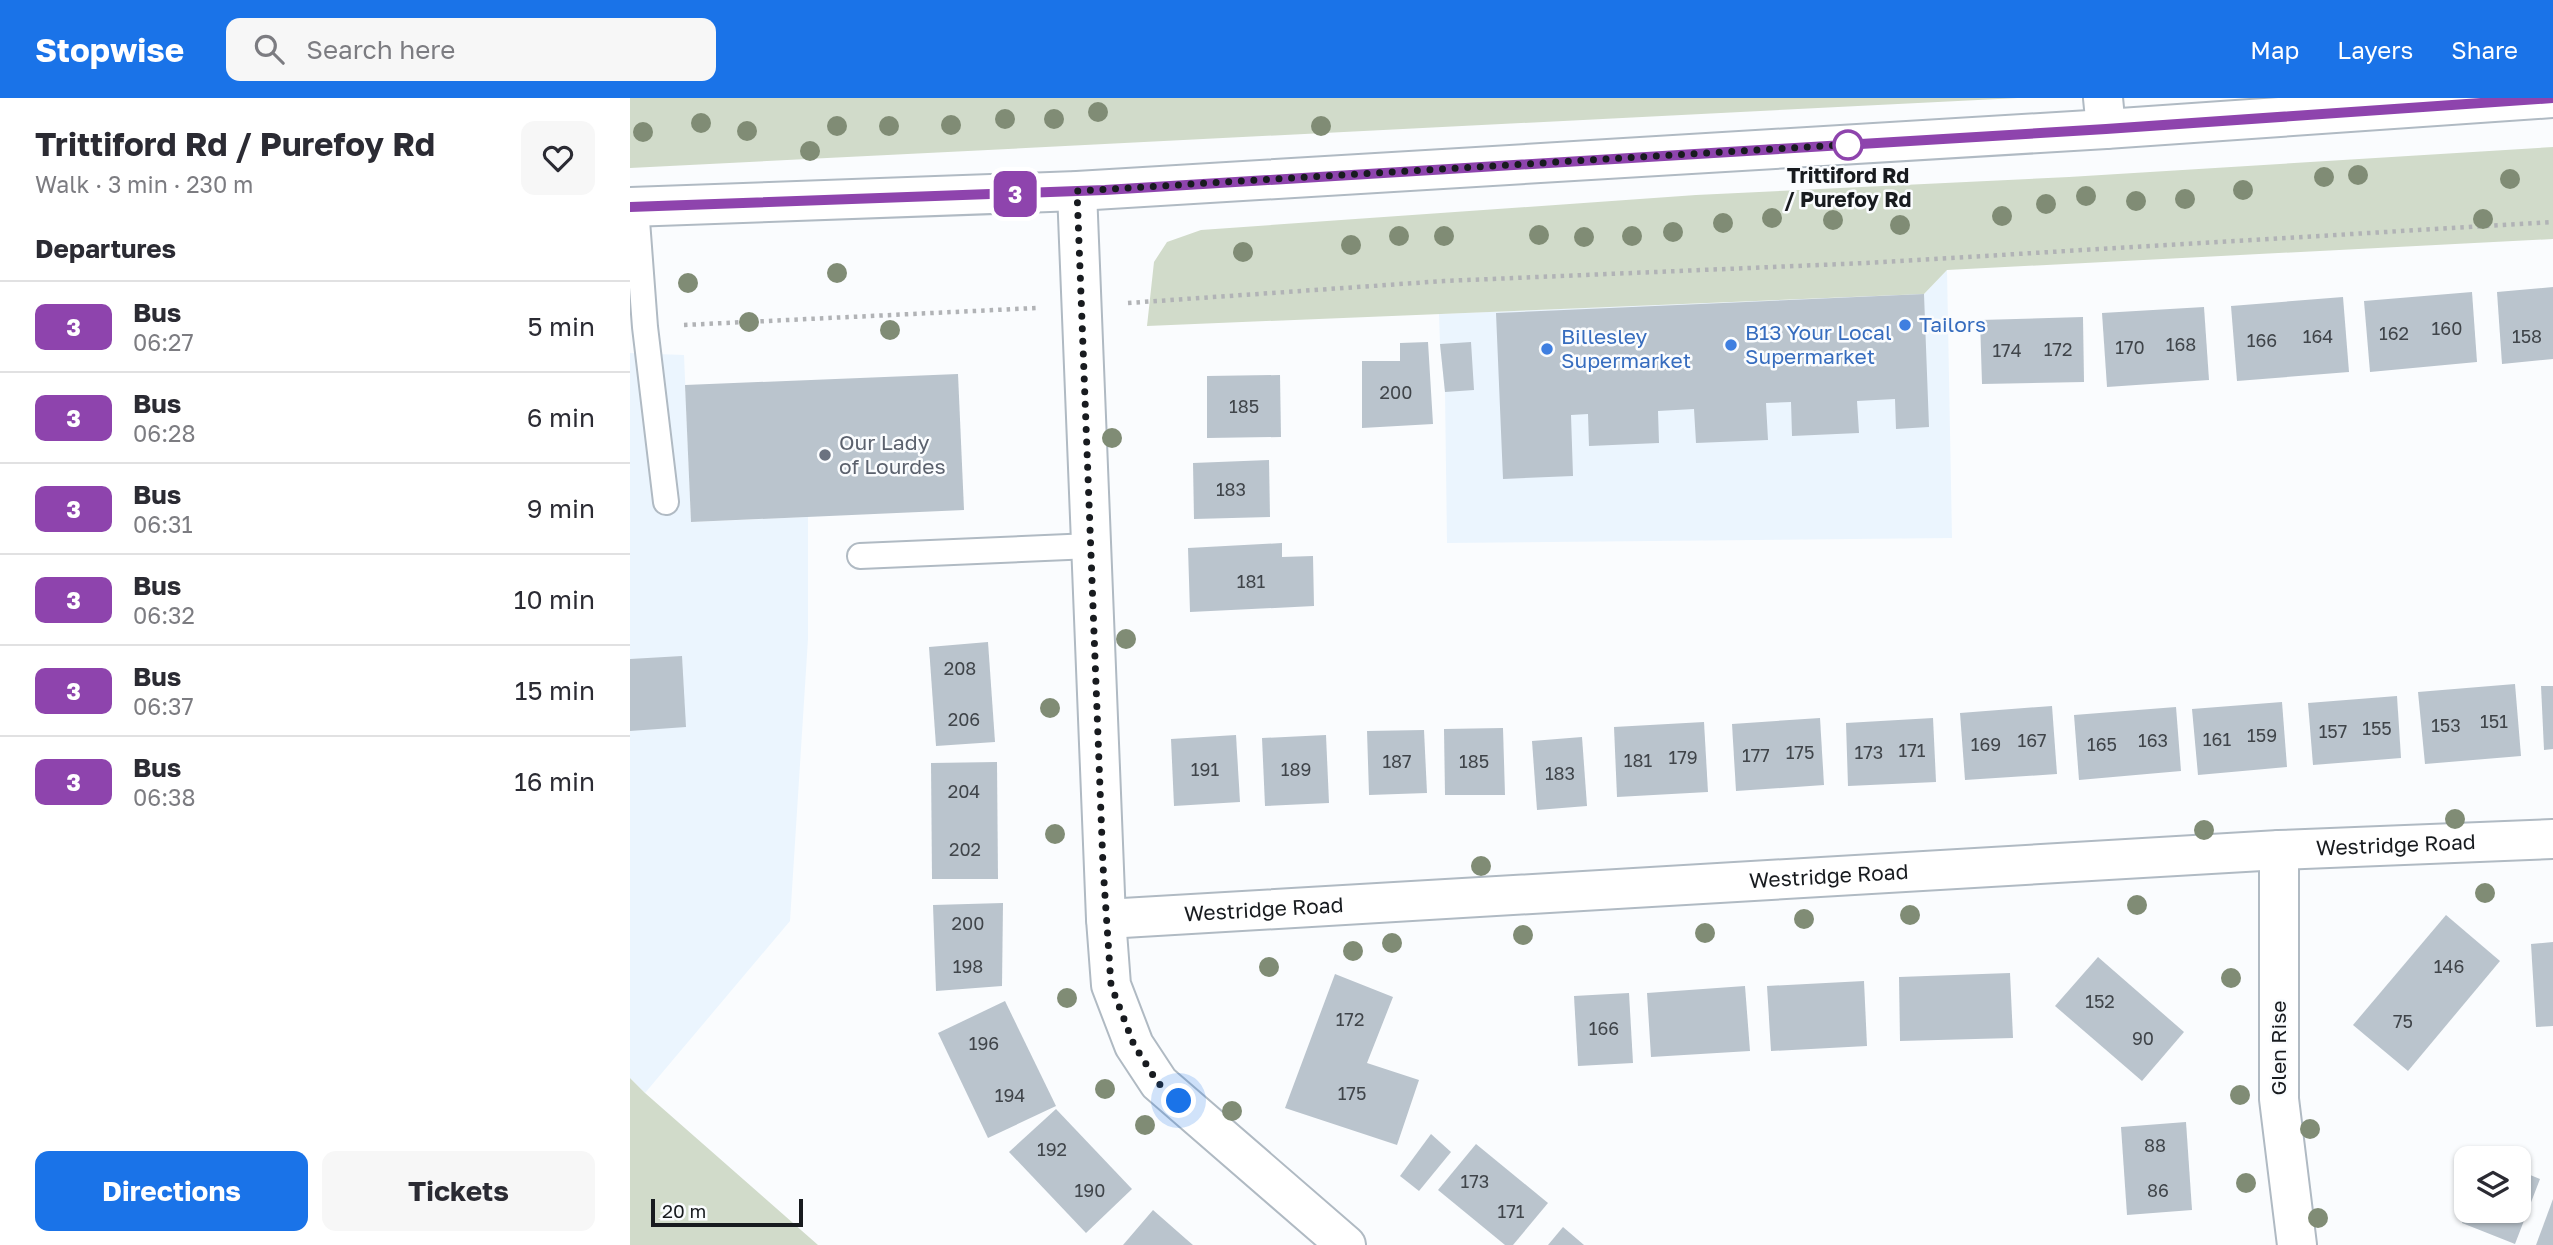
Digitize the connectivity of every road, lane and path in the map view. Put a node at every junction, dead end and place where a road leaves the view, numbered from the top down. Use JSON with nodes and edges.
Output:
{"nodes":[{"id":1,"x":2553,"y":98,"type":"edge"},
{"id":2,"x":2105,"y":114,"type":"edge"},
{"id":3,"x":1077,"y":191,"type":"junction"},
{"id":4,"x":633,"y":207,"type":"edge"},
{"id":5,"x":2553,"y":222,"type":"edge"},
{"id":6,"x":1081,"y":306,"type":"junction"},
{"id":7,"x":645,"y":327,"type":"junction"},
{"id":8,"x":666,"y":502,"type":"dead end"},
{"id":9,"x":1091,"y":545,"type":"junction"},
{"id":10,"x":860,"y":556,"type":"dead end"},
{"id":11,"x":2553,"y":839,"type":"edge"},
{"id":12,"x":2278,"y":850,"type":"junction"},
{"id":13,"x":1106,"y":919,"type":"junction"},
{"id":14,"x":1346,"y":1245,"type":"edge"},
{"id":15,"x":2297,"y":1245,"type":"edge"}],
"edges":[{"from":1,"to":2,"type":"street"},
{"from":2,"to":3,"type":"street"},
{"from":3,"to":4,"type":"street"},
{"from":3,"to":6,"type":"street"},
{"from":4,"to":7,"type":"lane"},
{"from":5,"to":6,"type":"path"},
{"from":6,"to":7,"type":"path"},
{"from":6,"to":9,"type":"street"},
{"from":7,"to":8,"type":"lane"},
{"from":9,"to":10,"type":"lane"},
{"from":9,"to":13,"type":"street"},
{"from":11,"to":12,"type":"street","name":"Westridge Road"},
{"from":12,"to":13,"type":"street","name":"Westridge Road"},
{"from":12,"to":15,"type":"street","name":"Glen Rise"},
{"from":13,"to":14,"type":"street"}]}
